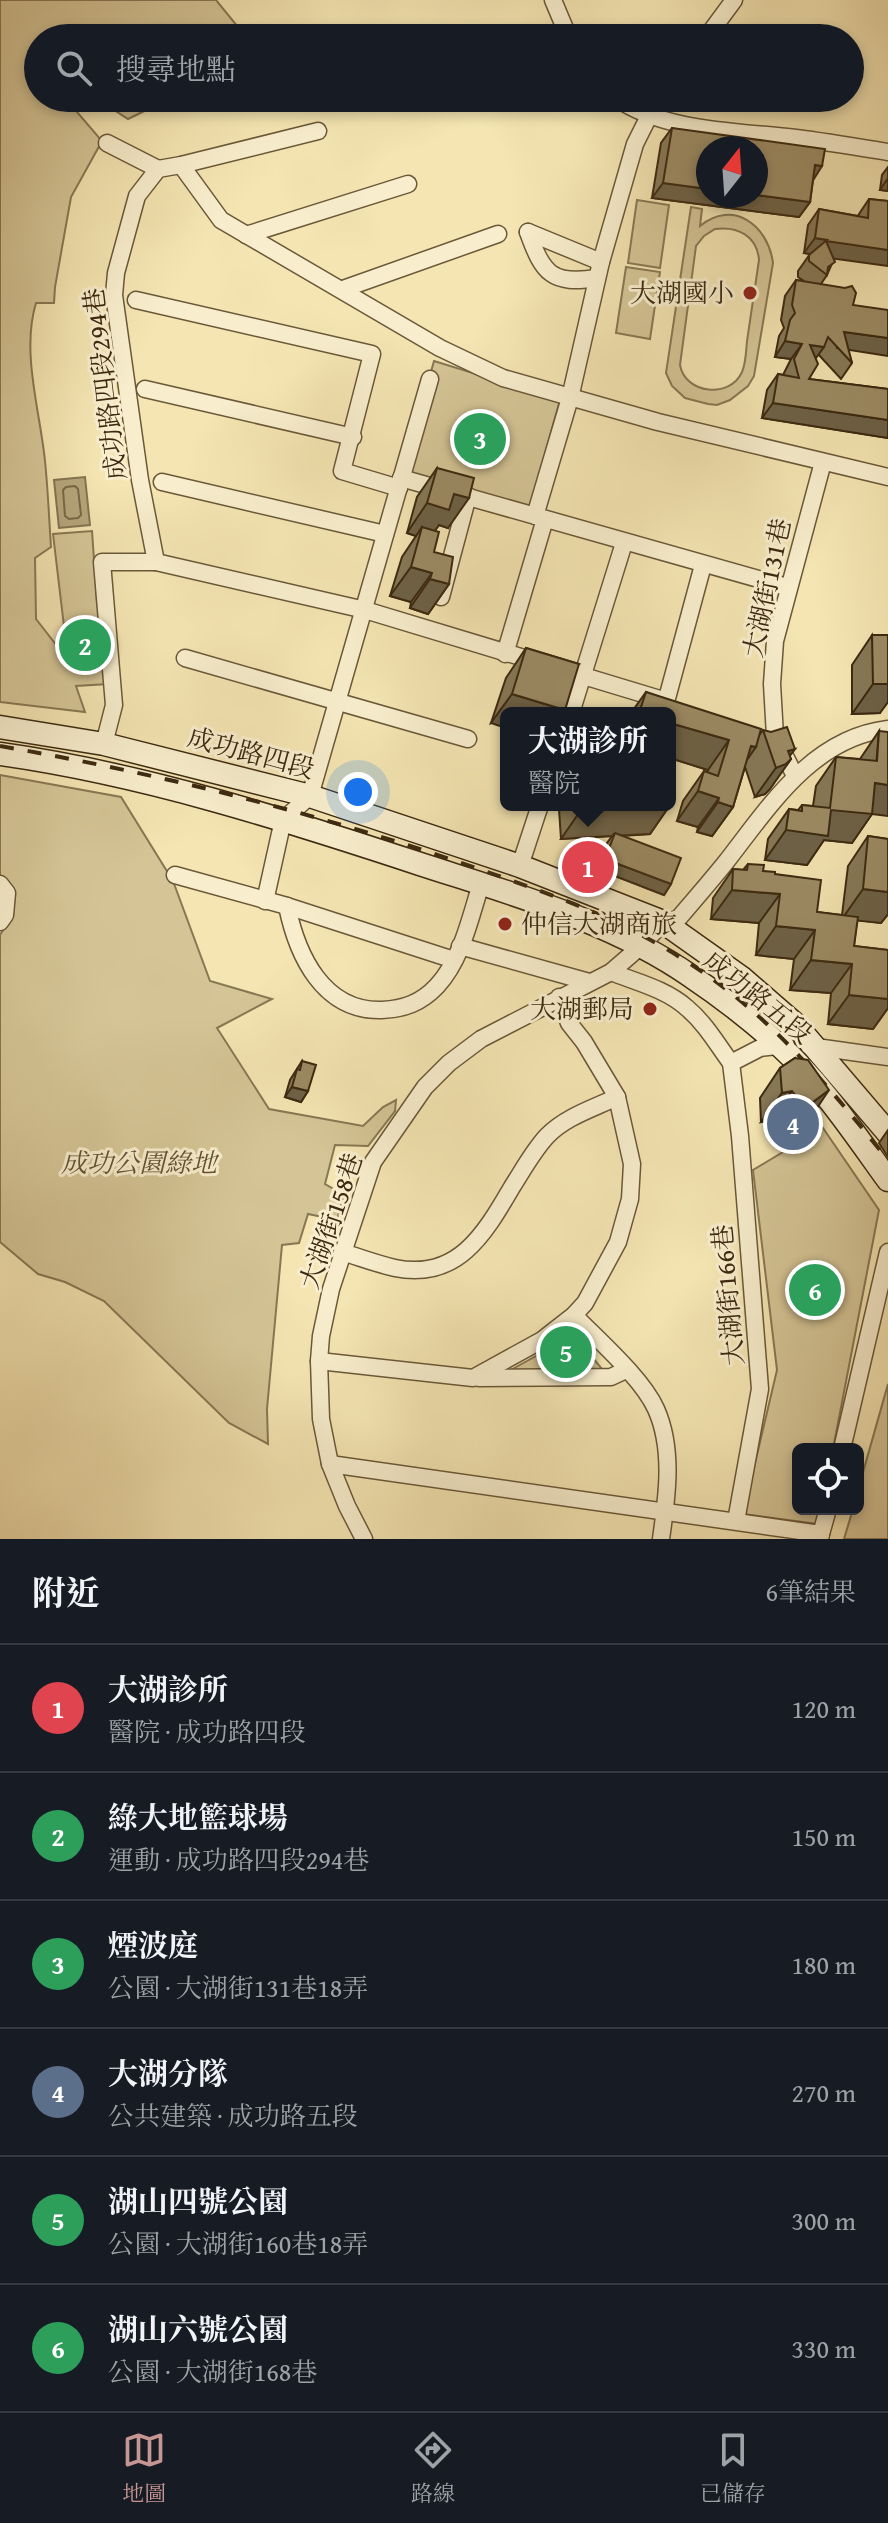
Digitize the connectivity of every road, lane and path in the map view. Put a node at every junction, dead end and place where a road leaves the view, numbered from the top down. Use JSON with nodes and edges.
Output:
{"nodes":[{"id":1,"x":553,"y":0,"type":"edge"},
{"id":2,"x":734,"y":0,"type":"edge"},
{"id":3,"x":563,"y":24,"type":"edge"},
{"id":4,"x":716,"y":24,"type":"edge"},
{"id":5,"x":646,"y":112,"type":"edge"},
{"id":6,"x":650,"y":114,"type":"junction"},
{"id":7,"x":318,"y":131,"type":"dead end"},
{"id":8,"x":107,"y":143,"type":"dead end"},
{"id":9,"x":888,"y":152,"type":"edge"},
{"id":10,"x":181,"y":165,"type":"junction"},
{"id":11,"x":158,"y":169,"type":"junction"},
{"id":12,"x":408,"y":184,"type":"dead end"},
{"id":13,"x":498,"y":234,"type":"dead end"},
{"id":14,"x":246,"y":235,"type":"junction"},
{"id":15,"x":599,"y":270,"type":"junction"},
{"id":16,"x":343,"y":289,"type":"junction"},
{"id":17,"x":136,"y":300,"type":"dead end"},
{"id":18,"x":430,"y":379,"type":"dead end"},
{"id":19,"x":145,"y":389,"type":"dead end"},
{"id":20,"x":570,"y":398,"type":"junction"},
{"id":21,"x":353,"y":437,"type":"junction"},
{"id":22,"x":823,"y":462,"type":"junction"},
{"id":23,"x":888,"y":477,"type":"edge"},
{"id":24,"x":162,"y":482,"type":"dead end"},
{"id":25,"x":400,"y":483,"type":"junction"},
{"id":26,"x":468,"y":496,"type":"junction"},
{"id":27,"x":540,"y":518,"type":"junction"},
{"id":28,"x":385,"y":534,"type":"junction"},
{"id":29,"x":624,"y":543,"type":"junction"},
{"id":30,"x":156,"y":562,"type":"junction"},
{"id":31,"x":703,"y":565,"type":"junction"},
{"id":32,"x":787,"y":587,"type":"junction"},
{"id":33,"x":441,"y":597,"type":"edge"},
{"id":34,"x":365,"y":610,"type":"junction"},
{"id":35,"x":505,"y":654,"type":"junction"},
{"id":36,"x":185,"y":658,"type":"dead end"},
{"id":37,"x":583,"y":677,"type":"junction"},
{"id":38,"x":339,"y":700,"type":"junction"},
{"id":39,"x":573,"y":707,"type":"edge"},
{"id":40,"x":0,"y":727,"type":"edge"},
{"id":41,"x":888,"y":729,"type":"edge"},
{"id":42,"x":468,"y":739,"type":"dead end"},
{"id":43,"x":104,"y":744,"type":"junction"},
{"id":44,"x":0,"y":754,"type":"edge"},
{"id":45,"x":795,"y":776,"type":"junction"},
{"id":46,"x":310,"y":796,"type":"junction"},
{"id":47,"x":538,"y":811,"type":"edge"},
{"id":48,"x":283,"y":820,"type":"junction"},
{"id":49,"x":520,"y":866,"type":"junction"},
{"id":50,"x":175,"y":875,"type":"dead end"},
{"id":51,"x":0,"y":884,"type":"edge"},
{"id":52,"x":481,"y":884,"type":"junction"},
{"id":53,"x":265,"y":901,"type":"junction"},
{"id":54,"x":287,"y":906,"type":"junction"},
{"id":55,"x":0,"y":922,"type":"edge"},
{"id":56,"x":663,"y":922,"type":"junction"},
{"id":57,"x":641,"y":946,"type":"junction"},
{"id":58,"x":457,"y":953,"type":"junction"},
{"id":59,"x":611,"y":972,"type":"junction"},
{"id":60,"x":589,"y":982,"type":"junction"},
{"id":61,"x":559,"y":997,"type":"junction"},
{"id":62,"x":779,"y":1045,"type":"junction"},
{"id":63,"x":815,"y":1047,"type":"junction"},
{"id":64,"x":888,"y":1057,"type":"edge"},
{"id":65,"x":731,"y":1063,"type":"junction"},
{"id":66,"x":617,"y":1097,"type":"junction"},
{"id":67,"x":888,"y":1133,"type":"edge"},
{"id":68,"x":888,"y":1180,"type":"edge"},
{"id":69,"x":342,"y":1252,"type":"junction"},
{"id":70,"x":888,"y":1252,"type":"edge"},
{"id":71,"x":574,"y":1315,"type":"junction"},
{"id":72,"x":319,"y":1361,"type":"junction"},
{"id":73,"x":626,"y":1370,"type":"junction"},
{"id":74,"x":473,"y":1378,"type":"junction"},
{"id":75,"x":843,"y":1443,"type":"edge"},
{"id":76,"x":330,"y":1464,"type":"junction"},
{"id":77,"x":665,"y":1511,"type":"junction"},
{"id":78,"x":826,"y":1515,"type":"edge"},
{"id":79,"x":736,"y":1521,"type":"junction"},
{"id":80,"x":770,"y":1534,"type":"edge"},
{"id":81,"x":821,"y":1537,"type":"edge"},
{"id":82,"x":364,"y":1539,"type":"edge"},
{"id":83,"x":661,"y":1539,"type":"edge"}],
"edges":[{"from":1,"to":3,"type":"street"},
{"from":2,"to":4,"type":"street"},
{"from":5,"to":6,"type":"street"},
{"from":6,"to":9,"type":"street"},
{"from":6,"to":15,"type":"street"},
{"from":7,"to":10,"type":"street"},
{"from":8,"to":11,"type":"street"},
{"from":10,"to":11,"type":"street"},
{"from":10,"to":14,"type":"street"},
{"from":11,"to":30,"type":"street","name":"成功路四段294巷"},
{"from":12,"to":14,"type":"street"},
{"from":13,"to":16,"type":"street"},
{"from":14,"to":16,"type":"street"},
{"from":15,"to":15,"type":"street"},
{"from":15,"to":20,"type":"street"},
{"from":16,"to":20,"type":"street"},
{"from":17,"to":21,"type":"street"},
{"from":18,"to":25,"type":"street"},
{"from":19,"to":21,"type":"street"},
{"from":20,"to":22,"type":"street"},
{"from":20,"to":27,"type":"street"},
{"from":21,"to":25,"type":"street"},
{"from":22,"to":23,"type":"street"},
{"from":22,"to":32,"type":"street","name":"大湖街131巷"},
{"from":24,"to":28,"type":"street"},
{"from":25,"to":26,"type":"street"},
{"from":25,"to":28,"type":"street"},
{"from":26,"to":27,"type":"street"},
{"from":26,"to":33,"type":"street"},
{"from":27,"to":29,"type":"street"},
{"from":27,"to":35,"type":"street"},
{"from":28,"to":34,"type":"street"},
{"from":29,"to":31,"type":"street"},
{"from":29,"to":37,"type":"street"},
{"from":30,"to":34,"type":"street"},
{"from":30,"to":43,"type":"street"},
{"from":31,"to":32,"type":"street"},
{"from":31,"to":37,"type":"street"},
{"from":32,"to":45,"type":"street","name":"大湖街131巷"},
{"from":34,"to":35,"type":"street"},
{"from":34,"to":38,"type":"street"},
{"from":35,"to":37,"type":"street"},
{"from":36,"to":38,"type":"street"},
{"from":37,"to":39,"type":"street"},
{"from":38,"to":42,"type":"street"},
{"from":38,"to":46,"type":"street"},
{"from":40,"to":43,"type":"main road","name":"成功路四段"},
{"from":41,"to":45,"type":"street"},
{"from":43,"to":46,"type":"main road","name":"成功路四段"},
{"from":44,"to":48,"type":"main road"},
{"from":45,"to":56,"type":"street"},
{"from":46,"to":48,"type":"street"},
{"from":46,"to":49,"type":"main road","name":"成功路四段"},
{"from":47,"to":49,"type":"street"},
{"from":48,"to":52,"type":"main road"},
{"from":48,"to":53,"type":"street"},
{"from":49,"to":56,"type":"main road","name":"成功路四段"},
{"from":50,"to":53,"type":"street"},
{"from":51,"to":55,"type":"street"},
{"from":52,"to":57,"type":"main road"},
{"from":52,"to":58,"type":"street"},
{"from":53,"to":54,"type":"street"},
{"from":54,"to":58,"type":"street"},
{"from":54,"to":58,"type":"street"},
{"from":56,"to":57,"type":"street"},
{"from":56,"to":63,"type":"main road","name":"成功路五段"},
{"from":57,"to":59,"type":"street","name":"大湖街158巷"},
{"from":57,"to":62,"type":"main road","name":"成功路五段"},
{"from":58,"to":60,"type":"street"},
{"from":59,"to":60,"type":"street","name":"大湖街158巷"},
{"from":59,"to":65,"type":"street"},
{"from":60,"to":61,"type":"street","name":"大湖街158巷"},
{"from":61,"to":66,"type":"street"},
{"from":61,"to":69,"type":"street","name":"大湖街158巷"},
{"from":62,"to":63,"type":"street"},
{"from":62,"to":65,"type":"street"},
{"from":62,"to":68,"type":"main road","name":"成功路五段"},
{"from":63,"to":64,"type":"street"},
{"from":63,"to":67,"type":"main road","name":"成功路五段"},
{"from":65,"to":79,"type":"street","name":"大湖街166巷"},
{"from":66,"to":69,"type":"street"},
{"from":66,"to":71,"type":"street"},
{"from":69,"to":72,"type":"street","name":"大湖街158巷"},
{"from":70,"to":75,"type":"street"},
{"from":71,"to":73,"type":"street"},
{"from":71,"to":74,"type":"street"},
{"from":72,"to":74,"type":"street"},
{"from":72,"to":76,"type":"street","name":"大湖街158巷"},
{"from":73,"to":74,"type":"street"},
{"from":73,"to":77,"type":"street"},
{"from":76,"to":77,"type":"street"},
{"from":76,"to":82,"type":"street","name":"大湖街158巷"},
{"from":77,"to":79,"type":"street"},
{"from":77,"to":83,"type":"street"},
{"from":78,"to":81,"type":"street"},
{"from":79,"to":80,"type":"street"},
{"from":80,"to":81,"type":"street"}]}
